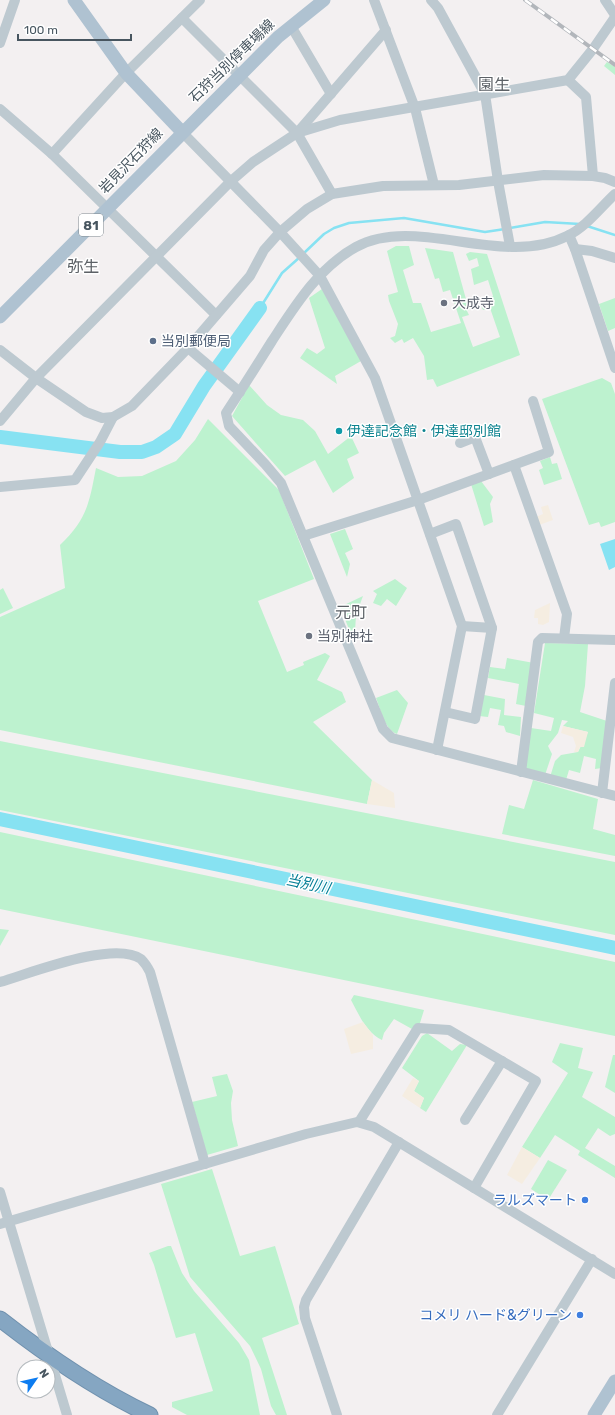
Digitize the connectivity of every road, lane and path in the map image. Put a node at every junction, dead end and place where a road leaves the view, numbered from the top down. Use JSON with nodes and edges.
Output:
{"nodes":[{"id":1,"x":15,"y":0,"type":"edge"},
{"id":2,"x":74,"y":0,"type":"edge"},
{"id":3,"x":200,"y":0,"type":"edge"},
{"id":4,"x":324,"y":0,"type":"edge"},
{"id":5,"x":374,"y":0,"type":"edge"},
{"id":6,"x":431,"y":0,"type":"edge"},
{"id":7,"x":605,"y":0,"type":"edge"},
{"id":8,"x":615,"y":16,"type":"edge"},
{"id":9,"x":182,"y":18,"type":"junction"},
{"id":10,"x":3,"y":24,"type":"edge"},
{"id":11,"x":291,"y":26,"type":"junction"},
{"id":12,"x":386,"y":30,"type":"junction"},
{"id":13,"x":0,"y":42,"type":"edge"},
{"id":14,"x":126,"y":73,"type":"junction"},
{"id":15,"x":239,"y":75,"type":"junction"},
{"id":16,"x":568,"y":80,"type":"junction"},
{"id":17,"x":331,"y":94,"type":"junction"},
{"id":18,"x":485,"y":94,"type":"junction"},
{"id":19,"x":415,"y":108,"type":"junction"},
{"id":20,"x":0,"y":109,"type":"edge"},
{"id":21,"x":182,"y":132,"type":"junction"},
{"id":22,"x":297,"y":133,"type":"junction"},
{"id":23,"x":52,"y":154,"type":"junction"},
{"id":24,"x":593,"y":176,"type":"junction"},
{"id":25,"x":498,"y":180,"type":"junction"},
{"id":26,"x":230,"y":182,"type":"junction"},
{"id":27,"x":615,"y":182,"type":"edge"},
{"id":28,"x":434,"y":185,"type":"junction"},
{"id":29,"x":332,"y":194,"type":"junction"},
{"id":30,"x":615,"y":194,"type":"edge"},
{"id":31,"x":108,"y":208,"type":"junction"},
{"id":32,"x":280,"y":232,"type":"junction"},
{"id":33,"x":572,"y":233,"type":"junction"},
{"id":34,"x":509,"y":241,"type":"junction"},
{"id":35,"x":575,"y":249,"type":"junction"},
{"id":36,"x":155,"y":256,"type":"junction"},
{"id":37,"x":615,"y":258,"type":"edge"},
{"id":38,"x":320,"y":276,"type":"junction"},
{"id":39,"x":216,"y":315,"type":"junction"},
{"id":40,"x":0,"y":317,"type":"edge"},
{"id":41,"x":188,"y":348,"type":"junction"},
{"id":42,"x":0,"y":350,"type":"edge"},
{"id":43,"x":615,"y":368,"type":"edge"},
{"id":44,"x":36,"y":378,"type":"junction"},
{"id":45,"x":240,"y":392,"type":"junction"},
{"id":46,"x":533,"y":401,"type":"dead end"},
{"id":47,"x":113,"y":417,"type":"junction"},
{"id":48,"x":0,"y":421,"type":"edge"},
{"id":49,"x":460,"y":443,"type":"dead end"},
{"id":50,"x":514,"y":465,"type":"junction"},
{"id":51,"x":489,"y":474,"type":"junction"},
{"id":52,"x":0,"y":487,"type":"edge"},
{"id":53,"x":418,"y":500,"type":"junction"},
{"id":54,"x":430,"y":534,"type":"junction"},
{"id":55,"x":303,"y":536,"type":"junction"},
{"id":56,"x":462,"y":626,"type":"junction"},
{"id":57,"x":492,"y":628,"type":"junction"},
{"id":58,"x":564,"y":638,"type":"junction"},
{"id":59,"x":615,"y":640,"type":"edge"},
{"id":60,"x":615,"y":683,"type":"edge"},
{"id":61,"x":445,"y":712,"type":"junction"},
{"id":62,"x":437,"y":750,"type":"junction"},
{"id":63,"x":521,"y":772,"type":"junction"},
{"id":64,"x":602,"y":793,"type":"junction"},
{"id":65,"x":615,"y":796,"type":"edge"},
{"id":66,"x":0,"y":982,"type":"edge"},
{"id":67,"x":502,"y":1061,"type":"junction"},
{"id":68,"x":465,"y":1120,"type":"dead end"},
{"id":69,"x":359,"y":1122,"type":"junction"},
{"id":70,"x":398,"y":1142,"type":"junction"},
{"id":71,"x":205,"y":1164,"type":"junction"},
{"id":72,"x":474,"y":1188,"type":"junction"},
{"id":73,"x":0,"y":1192,"type":"edge"},
{"id":74,"x":4,"y":1223,"type":"edge"},
{"id":75,"x":592,"y":1259,"type":"junction"},
{"id":76,"x":615,"y":1274,"type":"edge"},
{"id":77,"x":0,"y":1319,"type":"edge"},
{"id":78,"x":49,"y":1354,"type":"junction"},
{"id":79,"x":615,"y":1381,"type":"edge"},
{"id":80,"x":67,"y":1415,"type":"edge"},
{"id":81,"x":150,"y":1415,"type":"edge"},
{"id":82,"x":337,"y":1415,"type":"edge"},
{"id":83,"x":497,"y":1415,"type":"edge"},
{"id":84,"x":594,"y":1415,"type":"edge"}],
"edges":[{"from":1,"to":10,"type":"street"},
{"from":2,"to":14,"type":"main road","name":"岩見沢石狩線"},
{"from":3,"to":9,"type":"street"},
{"from":4,"to":11,"type":"main road","name":"石狩当別停車場線"},
{"from":5,"to":12,"type":"street"},
{"from":6,"to":18,"type":"street"},
{"from":7,"to":8,"type":"street"},
{"from":8,"to":16,"type":"street"},
{"from":9,"to":14,"type":"street"},
{"from":9,"to":15,"type":"street"},
{"from":10,"to":13,"type":"street"},
{"from":11,"to":15,"type":"main road","name":"石狩当別停車場線"},
{"from":11,"to":17,"type":"street"},
{"from":12,"to":17,"type":"street"},
{"from":12,"to":19,"type":"street"},
{"from":14,"to":21,"type":"main road","name":"岩見沢石狩線"},
{"from":14,"to":23,"type":"street"},
{"from":15,"to":21,"type":"main road","name":"石狩当別停車場線"},
{"from":15,"to":22,"type":"street"},
{"from":16,"to":18,"type":"street"},
{"from":16,"to":24,"type":"street"},
{"from":17,"to":22,"type":"street"},
{"from":18,"to":19,"type":"street"},
{"from":18,"to":25,"type":"street"},
{"from":19,"to":22,"type":"street"},
{"from":19,"to":28,"type":"street"},
{"from":20,"to":23,"type":"street"},
{"from":21,"to":26,"type":"street"},
{"from":21,"to":31,"type":"main road","name":"岩見沢石狩線","number":"81"},
{"from":22,"to":26,"type":"street"},
{"from":22,"to":29,"type":"street"},
{"from":23,"to":31,"type":"street"},
{"from":24,"to":25,"type":"street"},
{"from":24,"to":27,"type":"street"},
{"from":25,"to":28,"type":"street"},
{"from":25,"to":34,"type":"street"},
{"from":26,"to":32,"type":"street"},
{"from":26,"to":36,"type":"street"},
{"from":28,"to":29,"type":"street"},
{"from":29,"to":32,"type":"street"},
{"from":30,"to":33,"type":"street"},
{"from":31,"to":36,"type":"street"},
{"from":31,"to":40,"type":"main road","name":"岩見沢石狩線","number":"81"},
{"from":32,"to":38,"type":"street"},
{"from":32,"to":39,"type":"street"},
{"from":33,"to":34,"type":"street"},
{"from":33,"to":35,"type":"street"},
{"from":34,"to":38,"type":"street"},
{"from":35,"to":37,"type":"street"},
{"from":35,"to":43,"type":"street"},
{"from":36,"to":39,"type":"street"},
{"from":36,"to":44,"type":"street"},
{"from":38,"to":45,"type":"street"},
{"from":38,"to":53,"type":"street"},
{"from":39,"to":41,"type":"street"},
{"from":41,"to":45,"type":"street"},
{"from":41,"to":47,"type":"street"},
{"from":42,"to":44,"type":"street"},
{"from":44,"to":47,"type":"street"},
{"from":44,"to":48,"type":"street"},
{"from":45,"to":55,"type":"street"},
{"from":46,"to":50,"type":"street"},
{"from":47,"to":52,"type":"street"},
{"from":49,"to":51,"type":"street"},
{"from":50,"to":51,"type":"street"},
{"from":50,"to":58,"type":"street"},
{"from":51,"to":53,"type":"street"},
{"from":53,"to":54,"type":"street"},
{"from":53,"to":55,"type":"street"},
{"from":54,"to":56,"type":"street"},
{"from":54,"to":57,"type":"street"},
{"from":55,"to":62,"type":"street"},
{"from":56,"to":57,"type":"street"},
{"from":56,"to":61,"type":"street"},
{"from":57,"to":61,"type":"street"},
{"from":58,"to":59,"type":"street"},
{"from":58,"to":63,"type":"street"},
{"from":60,"to":64,"type":"street"},
{"from":61,"to":62,"type":"street"},
{"from":62,"to":63,"type":"street"},
{"from":63,"to":64,"type":"street"},
{"from":64,"to":65,"type":"street"},
{"from":66,"to":71,"type":"street"},
{"from":67,"to":68,"type":"street"},
{"from":67,"to":69,"type":"street"},
{"from":67,"to":72,"type":"street"},
{"from":69,"to":70,"type":"street"},
{"from":69,"to":71,"type":"street"},
{"from":70,"to":72,"type":"street"},
{"from":70,"to":82,"type":"street"},
{"from":71,"to":74,"type":"street"},
{"from":72,"to":75,"type":"street"},
{"from":73,"to":74,"type":"street"},
{"from":74,"to":78,"type":"street"},
{"from":75,"to":76,"type":"street"},
{"from":75,"to":83,"type":"street"},
{"from":77,"to":78,"type":"highway"},
{"from":78,"to":80,"type":"street"},
{"from":78,"to":81,"type":"highway"},
{"from":79,"to":84,"type":"main road"}]}
